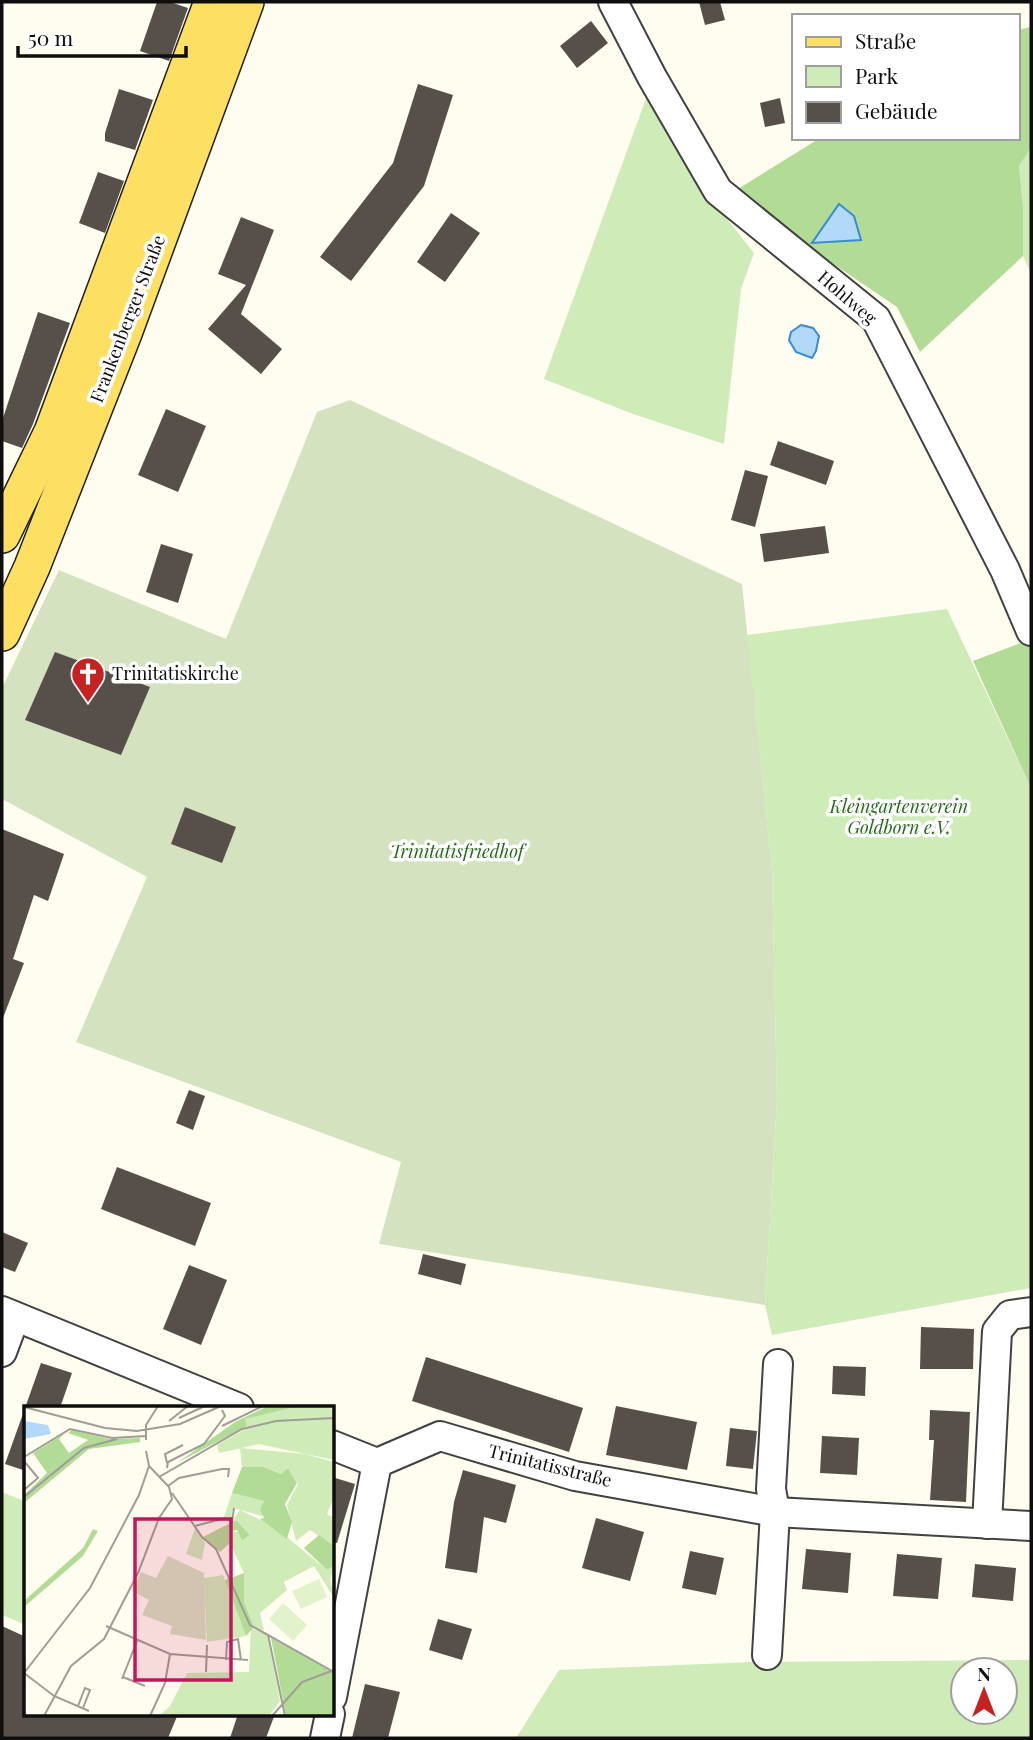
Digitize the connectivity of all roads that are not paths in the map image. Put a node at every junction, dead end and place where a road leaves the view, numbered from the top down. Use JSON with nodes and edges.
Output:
{"nodes":[{"id":1,"x":212,"y":2,"type":"edge"},
{"id":2,"x":246,"y":2,"type":"edge"},
{"id":3,"x":613,"y":2,"type":"edge"},
{"id":4,"x":2,"y":535,"type":"edge"},
{"id":5,"x":1031,"y":631,"type":"edge"},
{"id":6,"x":2,"y":633,"type":"edge"},
{"id":7,"x":1031,"y":1312,"type":"edge"},
{"id":8,"x":8,"y":1314,"type":"edge"},
{"id":9,"x":2,"y":1352,"type":"edge"},
{"id":10,"x":778,"y":1364,"type":"dead end"},
{"id":11,"x":234,"y":1406,"type":"edge"},
{"id":12,"x":334,"y":1446,"type":"edge"},
{"id":13,"x":377,"y":1463,"type":"junction"},
{"id":14,"x":775,"y":1512,"type":"junction"},
{"id":15,"x":987,"y":1524,"type":"junction"},
{"id":16,"x":1031,"y":1526,"type":"edge"},
{"id":17,"x":766,"y":1655,"type":"dead end"},
{"id":18,"x":334,"y":1687,"type":"edge"},
{"id":19,"x":330,"y":1716,"type":"edge"},
{"id":20,"x":325,"y":1738,"type":"edge"}],
"edges":[{"from":1,"to":4,"type":"main road","name":"Frankenberger Straße"},
{"from":2,"to":6,"type":"main road","name":"Frankenberger Straße"},
{"from":3,"to":5,"type":"street","name":"Hohlweg"},
{"from":7,"to":15,"type":"street"},
{"from":8,"to":9,"type":"street"},
{"from":8,"to":11,"type":"street"},
{"from":10,"to":14,"type":"street"},
{"from":12,"to":13,"type":"street"},
{"from":13,"to":14,"type":"street","name":"Trinitatisstraße"},
{"from":13,"to":18,"type":"street"},
{"from":14,"to":15,"type":"street","name":"Trinitatisstraße"},
{"from":14,"to":17,"type":"street"},
{"from":15,"to":16,"type":"street","name":"Trinitatisstraße"},
{"from":19,"to":20,"type":"street"}]}
